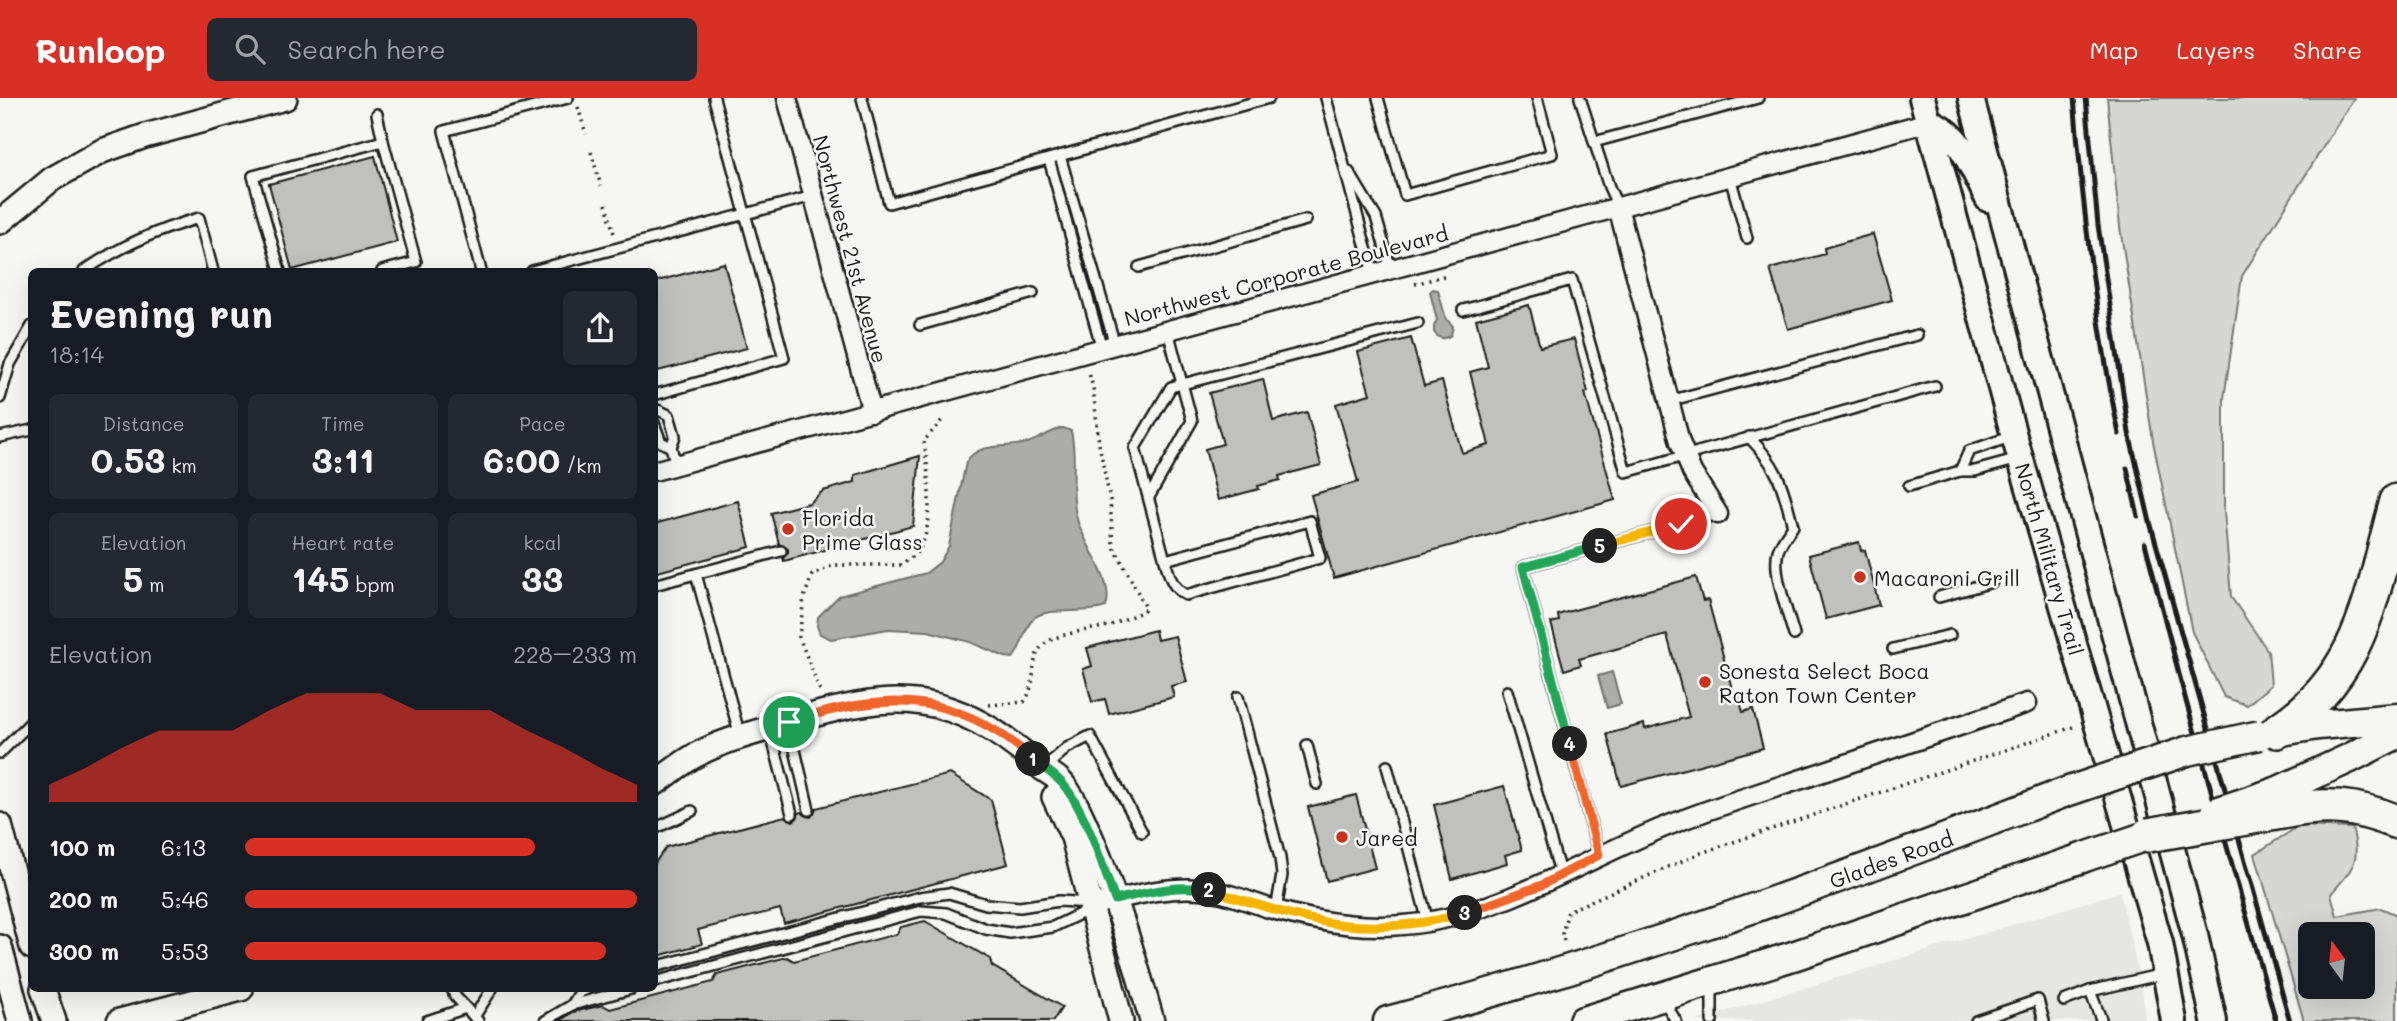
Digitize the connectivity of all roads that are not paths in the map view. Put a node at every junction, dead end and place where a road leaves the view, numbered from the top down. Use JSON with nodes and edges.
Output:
{"nodes":[{"id":1,"x":285,"y":98,"type":"edge"},
{"id":2,"x":568,"y":98,"type":"edge"},
{"id":3,"x":714,"y":98,"type":"edge"},
{"id":4,"x":787,"y":98,"type":"edge"},
{"id":5,"x":862,"y":98,"type":"edge"},
{"id":6,"x":1269,"y":98,"type":"edge"},
{"id":7,"x":1326,"y":98,"type":"edge"},
{"id":8,"x":1378,"y":98,"type":"edge"},
{"id":9,"x":1536,"y":98,"type":"edge"},
{"id":10,"x":1580,"y":98,"type":"edge"},
{"id":11,"x":1758,"y":98,"type":"edge"},
{"id":12,"x":1922,"y":98,"type":"edge"},
{"id":13,"x":1971,"y":98,"type":"edge"},
{"id":14,"x":377,"y":114,"type":"dead end"},
{"id":15,"x":1929,"y":122,"type":"junction"},
{"id":16,"x":383,"y":141,"type":"junction"},
{"id":17,"x":1594,"y":142,"type":"junction"},
{"id":18,"x":1060,"y":156,"type":"junction"},
{"id":19,"x":1049,"y":159,"type":"junction"},
{"id":20,"x":1344,"y":164,"type":"junction"},
{"id":21,"x":1730,"y":177,"type":"junction"},
{"id":22,"x":813,"y":196,"type":"junction"},
{"id":23,"x":1618,"y":207,"type":"junction"},
{"id":24,"x":744,"y":213,"type":"junction"},
{"id":25,"x":1306,"y":220,"type":"dead end"},
{"id":26,"x":0,"y":222,"type":"edge"},
{"id":27,"x":1747,"y":238,"type":"dead end"},
{"id":28,"x":2011,"y":247,"type":"junction"},
{"id":29,"x":1139,"y":267,"type":"dead end"},
{"id":30,"x":89,"y":268,"type":"edge"},
{"id":31,"x":210,"y":268,"type":"edge"},
{"id":32,"x":279,"y":268,"type":"edge"},
{"id":33,"x":393,"y":268,"type":"edge"},
{"id":34,"x":480,"y":268,"type":"edge"},
{"id":35,"x":543,"y":268,"type":"edge"},
{"id":36,"x":1391,"y":269,"type":"junction"},
{"id":37,"x":1373,"y":274,"type":"junction"},
{"id":38,"x":1033,"y":293,"type":"dead end"},
{"id":39,"x":1463,"y":310,"type":"dead end"},
{"id":40,"x":1418,"y":323,"type":"dead end"},
{"id":41,"x":920,"y":325,"type":"dead end"},
{"id":42,"x":1168,"y":331,"type":"junction"},
{"id":43,"x":28,"y":333,"type":"edge"},
{"id":44,"x":1917,"y":335,"type":"dead end"},
{"id":45,"x":1108,"y":347,"type":"junction"},
{"id":46,"x":1183,"y":384,"type":"junction"},
{"id":47,"x":1935,"y":386,"type":"dead end"},
{"id":48,"x":0,"y":398,"type":"edge"},
{"id":49,"x":1670,"y":401,"type":"junction"},
{"id":50,"x":658,"y":408,"type":"edge"},
{"id":51,"x":658,"y":410,"type":"edge"},
{"id":52,"x":872,"y":412,"type":"junction"},
{"id":53,"x":658,"y":426,"type":"edge"},
{"id":54,"x":28,"y":431,"type":"edge"},
{"id":55,"x":0,"y":437,"type":"edge"},
{"id":56,"x":1749,"y":438,"type":"junction"},
{"id":57,"x":671,"y":447,"type":"junction"},
{"id":58,"x":2017,"y":447,"type":"junction"},
{"id":59,"x":1685,"y":455,"type":"junction"},
{"id":60,"x":676,"y":465,"type":"junction"},
{"id":61,"x":658,"y":470,"type":"edge"},
{"id":62,"x":1960,"y":471,"type":"junction"},
{"id":63,"x":1909,"y":486,"type":"dead end"},
{"id":64,"x":1149,"y":497,"type":"junction"},
{"id":65,"x":2397,"y":501,"type":"edge"},
{"id":66,"x":1718,"y":514,"type":"joint"},
{"id":67,"x":781,"y":551,"type":"dead end"},
{"id":68,"x":1165,"y":560,"type":"junction"},
{"id":69,"x":696,"y":574,"type":"junction"},
{"id":70,"x":1992,"y":582,"type":"dead end"},
{"id":71,"x":658,"y":584,"type":"edge"},
{"id":72,"x":1939,"y":597,"type":"dead end"},
{"id":73,"x":1794,"y":635,"type":"dead end"},
{"id":74,"x":1950,"y":635,"type":"dead end"},
{"id":75,"x":1893,"y":649,"type":"dead end"},
{"id":76,"x":1507,"y":691,"type":"dead end"},
{"id":77,"x":1238,"y":697,"type":"dead end"},
{"id":78,"x":2027,"y":704,"type":"dead end"},
{"id":79,"x":2397,"y":718,"type":"edge"},
{"id":80,"x":28,"y":725,"type":"edge"},
{"id":81,"x":779,"y":725,"type":"junction"},
{"id":82,"x":2268,"y":733,"type":"junction"},
{"id":83,"x":2397,"y":734,"type":"edge"},
{"id":84,"x":740,"y":738,"type":"junction"},
{"id":85,"x":1307,"y":745,"type":"dead end"},
{"id":86,"x":0,"y":752,"type":"edge"},
{"id":87,"x":1387,"y":766,"type":"dead end"},
{"id":88,"x":1043,"y":769,"type":"junction"},
{"id":89,"x":658,"y":781,"type":"edge"},
{"id":90,"x":1317,"y":784,"type":"dead end"},
{"id":91,"x":2279,"y":802,"type":"junction"},
{"id":92,"x":809,"y":810,"type":"dead end"},
{"id":93,"x":692,"y":811,"type":"dead end"},
{"id":94,"x":792,"y":814,"type":"dead end"},
{"id":95,"x":2397,"y":822,"type":"edge"},
{"id":96,"x":0,"y":825,"type":"edge"},
{"id":97,"x":658,"y":827,"type":"edge"},
{"id":98,"x":1142,"y":832,"type":"dead end"},
{"id":99,"x":2148,"y":835,"type":"joint"},
{"id":100,"x":1599,"y":855,"type":"junction"},
{"id":101,"x":1561,"y":876,"type":"junction"},
{"id":102,"x":1099,"y":904,"type":"junction"},
{"id":103,"x":1276,"y":910,"type":"junction"},
{"id":104,"x":1428,"y":922,"type":"junction"},
{"id":105,"x":28,"y":932,"type":"edge"},
{"id":106,"x":0,"y":947,"type":"edge"},
{"id":107,"x":658,"y":966,"type":"edge"},
{"id":108,"x":2165,"y":973,"type":"junction"},
{"id":109,"x":658,"y":981,"type":"edge"},
{"id":110,"x":1712,"y":982,"type":"junction"},
{"id":111,"x":2090,"y":991,"type":"junction"},
{"id":112,"x":44,"y":992,"type":"edge"},
{"id":113,"x":230,"y":992,"type":"edge"},
{"id":114,"x":453,"y":992,"type":"edge"},
{"id":115,"x":490,"y":992,"type":"edge"},
{"id":116,"x":580,"y":992,"type":"edge"},
{"id":117,"x":620,"y":992,"type":"edge"},
{"id":118,"x":1662,"y":997,"type":"junction"},
{"id":119,"x":2064,"y":1001,"type":"dead end"},
{"id":120,"x":572,"y":1005,"type":"junction"},
{"id":121,"x":466,"y":1008,"type":"junction"},
{"id":122,"x":476,"y":1019,"type":"edge"},
{"id":123,"x":2101,"y":1019,"type":"edge"},
{"id":124,"x":20,"y":1021,"type":"edge"},
{"id":125,"x":54,"y":1021,"type":"edge"},
{"id":126,"x":119,"y":1021,"type":"edge"},
{"id":127,"x":427,"y":1021,"type":"edge"},
{"id":128,"x":545,"y":1021,"type":"edge"},
{"id":129,"x":1121,"y":1021,"type":"edge"},
{"id":130,"x":1152,"y":1021,"type":"edge"},
{"id":131,"x":1388,"y":1021,"type":"edge"},
{"id":132,"x":1583,"y":1021,"type":"edge"},
{"id":133,"x":1676,"y":1021,"type":"edge"},
{"id":134,"x":1712,"y":1021,"type":"edge"},
{"id":135,"x":1976,"y":1021,"type":"edge"},
{"id":136,"x":2044,"y":1021,"type":"edge"},
{"id":137,"x":2174,"y":1021,"type":"edge"},
{"id":138,"x":2214,"y":1021,"type":"edge"}],
"edges":[{"from":1,"to":26,"type":"street"},
{"from":2,"to":34,"type":"lane"},
{"from":3,"to":24,"type":"lane"},
{"from":4,"to":22,"type":"street","name":"Northwest 21st Avenue"},
{"from":5,"to":19,"type":"lane"},
{"from":6,"to":18,"type":"lane"},
{"from":7,"to":20,"type":"lane"},
{"from":8,"to":9,"type":"lane"},
{"from":10,"to":17,"type":"lane"},
{"from":11,"to":17,"type":"lane"},
{"from":12,"to":15,"type":"main road","name":"North Military Trail"},
{"from":13,"to":28,"type":"main road","name":"North Military Trail"},
{"from":14,"to":16,"type":"lane"},
{"from":15,"to":21,"type":"street","name":"Northwest Corporate Boulevard"},
{"from":15,"to":28,"type":"main road"},
{"from":15,"to":58,"type":"main road","name":"North Military Trail"},
{"from":16,"to":32,"type":"lane"},
{"from":16,"to":33,"type":"lane"},
{"from":17,"to":23,"type":"lane"},
{"from":18,"to":19,"type":"lane"},
{"from":18,"to":45,"type":"lane"},
{"from":19,"to":45,"type":"lane"},
{"from":20,"to":36,"type":"lane"},
{"from":20,"to":37,"type":"lane"},
{"from":21,"to":23,"type":"street","name":"Northwest Corporate Boulevard"},
{"from":21,"to":27,"type":"lane"},
{"from":22,"to":24,"type":"lane"},
{"from":22,"to":52,"type":"street","name":"Northwest 21st Avenue"},
{"from":23,"to":36,"type":"street","name":"Northwest Corporate Boulevard"},
{"from":23,"to":49,"type":"street"},
{"from":24,"to":35,"type":"lane"},
{"from":24,"to":50,"type":"lane"},
{"from":25,"to":29,"type":"lane"},
{"from":28,"to":138,"type":"main road","name":"North Military Trail"},
{"from":30,"to":31,"type":"lane"},
{"from":36,"to":37,"type":"street","name":"Northwest Corporate Boulevard"},
{"from":37,"to":42,"type":"street","name":"Northwest Corporate Boulevard"},
{"from":38,"to":41,"type":"lane"},
{"from":39,"to":59,"type":"lane"},
{"from":40,"to":46,"type":"lane"},
{"from":42,"to":45,"type":"street","name":"Northwest Corporate Boulevard"},
{"from":42,"to":46,"type":"lane"},
{"from":43,"to":48,"type":"lane"},
{"from":44,"to":49,"type":"lane"},
{"from":45,"to":52,"type":"street","name":"Northwest Corporate Boulevard"},
{"from":46,"to":64,"type":"lane"},
{"from":46,"to":64,"type":"lane"},
{"from":47,"to":56,"type":"lane"},
{"from":49,"to":59,"type":"street"},
{"from":51,"to":57,"type":"lane"},
{"from":52,"to":60,"type":"street","name":"Northwest Corporate Boulevard"},
{"from":53,"to":57,"type":"lane"},
{"from":54,"to":55,"type":"lane"},
{"from":56,"to":59,"type":"lane"},
{"from":56,"to":73,"type":"lane"},
{"from":57,"to":60,"type":"lane"},
{"from":58,"to":62,"type":"lane"},
{"from":58,"to":62,"type":"lane"},
{"from":58,"to":108,"type":"main road","name":"North Military Trail"},
{"from":59,"to":66,"type":"street"},
{"from":60,"to":61,"type":"street","name":"Northwest Corporate Boulevard"},
{"from":62,"to":63,"type":"lane"},
{"from":64,"to":68,"type":"lane"},
{"from":65,"to":82,"type":"highway"},
{"from":66,"to":100,"type":"lane"},
{"from":67,"to":69,"type":"lane"},
{"from":68,"to":68,"type":"lane"},
{"from":69,"to":71,"type":"lane"},
{"from":69,"to":84,"type":"lane"},
{"from":70,"to":72,"type":"lane"},
{"from":74,"to":75,"type":"lane"},
{"from":76,"to":101,"type":"lane"},
{"from":77,"to":103,"type":"lane"},
{"from":78,"to":100,"type":"street"},
{"from":79,"to":82,"type":"main road","name":"Glades Road"},
{"from":80,"to":86,"type":"lane"},
{"from":81,"to":84,"type":"street"},
{"from":81,"to":88,"type":"street"},
{"from":81,"to":92,"type":"lane"},
{"from":81,"to":94,"type":"lane"},
{"from":82,"to":131,"type":"main road","name":"Glades Road","bridge":true},
{"from":83,"to":91,"type":"main road"},
{"from":84,"to":89,"type":"street"},
{"from":85,"to":90,"type":"lane"},
{"from":87,"to":104,"type":"lane"},
{"from":88,"to":98,"type":"lane"},
{"from":88,"to":102,"type":"street"},
{"from":91,"to":95,"type":"highway"},
{"from":91,"to":99,"type":"highway","bridge":true},
{"from":93,"to":97,"type":"lane"},
{"from":96,"to":105,"type":"street"},
{"from":99,"to":110,"type":"main road","bridge":true},
{"from":100,"to":101,"type":"street"},
{"from":101,"to":104,"type":"street"},
{"from":102,"to":103,"type":"street"},
{"from":102,"to":107,"type":"lane"},
{"from":102,"to":109,"type":"lane"},
{"from":102,"to":129,"type":"street"},
{"from":102,"to":130,"type":"street"},
{"from":103,"to":104,"type":"street"},
{"from":106,"to":124,"type":"street"},
{"from":108,"to":111,"type":"lane"},
{"from":108,"to":137,"type":"main road","name":"North Military Trail"},
{"from":110,"to":118,"type":"main road"},
{"from":110,"to":134,"type":"lane"},
{"from":111,"to":119,"type":"lane"},
{"from":111,"to":123,"type":"lane"},
{"from":112,"to":125,"type":"street"},
{"from":113,"to":126,"type":"street"},
{"from":114,"to":121,"type":"lane"},
{"from":115,"to":122,"type":"lane"},
{"from":116,"to":120,"type":"lane"},
{"from":117,"to":120,"type":"lane"},
{"from":118,"to":132,"type":"main road"},
{"from":118,"to":133,"type":"lane"},
{"from":120,"to":128,"type":"lane"},
{"from":121,"to":122,"type":"lane"},
{"from":121,"to":127,"type":"lane"},
{"from":135,"to":136,"type":"lane"}]}
